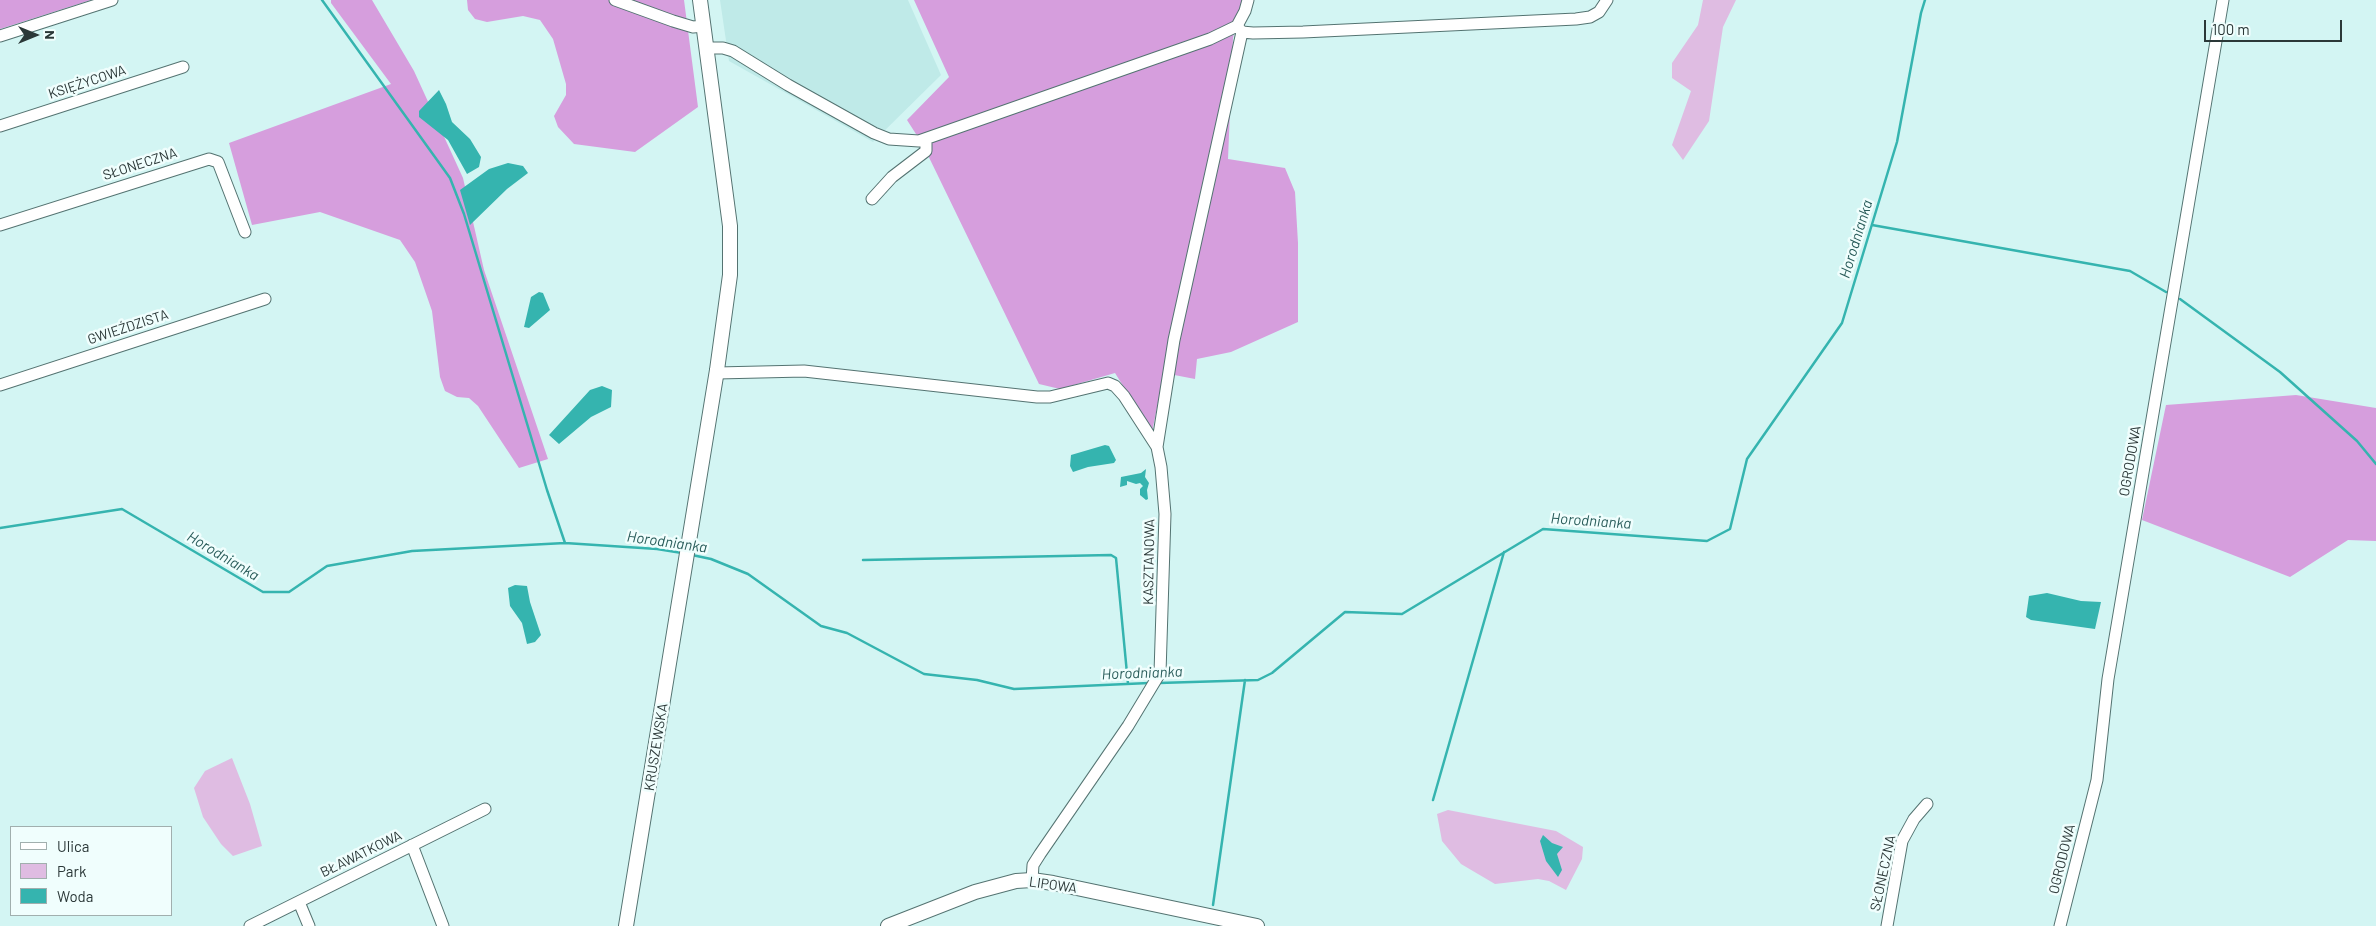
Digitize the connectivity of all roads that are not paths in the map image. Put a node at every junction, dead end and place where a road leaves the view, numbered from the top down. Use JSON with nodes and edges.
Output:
{"nodes":[{"id":1,"x":112,"y":0,"type":"edge"},
{"id":2,"x":615,"y":0,"type":"edge"},
{"id":3,"x":700,"y":0,"type":"edge"},
{"id":4,"x":1248,"y":0,"type":"edge"},
{"id":5,"x":1607,"y":0,"type":"edge"},
{"id":6,"x":2223,"y":0,"type":"edge"},
{"id":7,"x":704,"y":26,"type":"junction"},
{"id":8,"x":1240,"y":29,"type":"junction"},
{"id":9,"x":0,"y":36,"type":"edge"},
{"id":10,"x":707,"y":48,"type":"junction"},
{"id":11,"x":183,"y":67,"type":"dead end"},
{"id":12,"x":0,"y":126,"type":"edge"},
{"id":13,"x":926,"y":139,"type":"junction"},
{"id":14,"x":872,"y":199,"type":"dead end"},
{"id":15,"x":0,"y":225,"type":"edge"},
{"id":16,"x":245,"y":232,"type":"dead end"},
{"id":17,"x":265,"y":299,"type":"dead end"},
{"id":18,"x":717,"y":373,"type":"junction"},
{"id":19,"x":0,"y":385,"type":"edge"},
{"id":20,"x":1157,"y":446,"type":"junction"},
{"id":21,"x":1928,"y":804,"type":"dead end"},
{"id":22,"x":484,"y":809,"type":"dead end"},
{"id":23,"x":412,"y":845,"type":"junction"},
{"id":24,"x":1032,"y":880,"type":"junction"},
{"id":25,"x":299,"y":902,"type":"junction"},
{"id":26,"x":250,"y":926,"type":"edge"},
{"id":27,"x":308,"y":926,"type":"edge"},
{"id":28,"x":443,"y":926,"type":"edge"},
{"id":29,"x":626,"y":926,"type":"edge"},
{"id":30,"x":888,"y":926,"type":"edge"},
{"id":31,"x":1257,"y":926,"type":"edge"},
{"id":32,"x":1888,"y":926,"type":"edge"},
{"id":33,"x":2060,"y":926,"type":"edge"}],
"edges":[{"from":1,"to":9,"type":"street"},
{"from":2,"to":7,"type":"street"},
{"from":3,"to":7,"type":"street","name":"KRUSZEWSKA"},
{"from":4,"to":8,"type":"street"},
{"from":5,"to":8,"type":"street"},
{"from":6,"to":33,"type":"street","name":"OGRODOWA"},
{"from":7,"to":10,"type":"street","name":"KRUSZEWSKA"},
{"from":8,"to":13,"type":"street"},
{"from":8,"to":20,"type":"street"},
{"from":10,"to":13,"type":"street"},
{"from":10,"to":18,"type":"street","name":"KRUSZEWSKA"},
{"from":11,"to":12,"type":"street","name":"KSIĘŻYCOWA"},
{"from":13,"to":14,"type":"street"},
{"from":15,"to":16,"type":"street","name":"SŁONECZNA"},
{"from":17,"to":19,"type":"street","name":"GWIEŹDZISTA"},
{"from":18,"to":20,"type":"street"},
{"from":18,"to":29,"type":"street","name":"KRUSZEWSKA"},
{"from":20,"to":24,"type":"street","name":"KASZTANOWA"},
{"from":21,"to":32,"type":"street","name":"SŁONECZNA"},
{"from":22,"to":23,"type":"street","name":"BŁAWATKOWA"},
{"from":23,"to":25,"type":"street","name":"BŁAWATKOWA"},
{"from":23,"to":28,"type":"street"},
{"from":24,"to":30,"type":"street","name":"LIPOWA"},
{"from":24,"to":31,"type":"street","name":"LIPOWA"},
{"from":25,"to":26,"type":"street","name":"BŁAWATKOWA"},
{"from":25,"to":27,"type":"street"}]}
